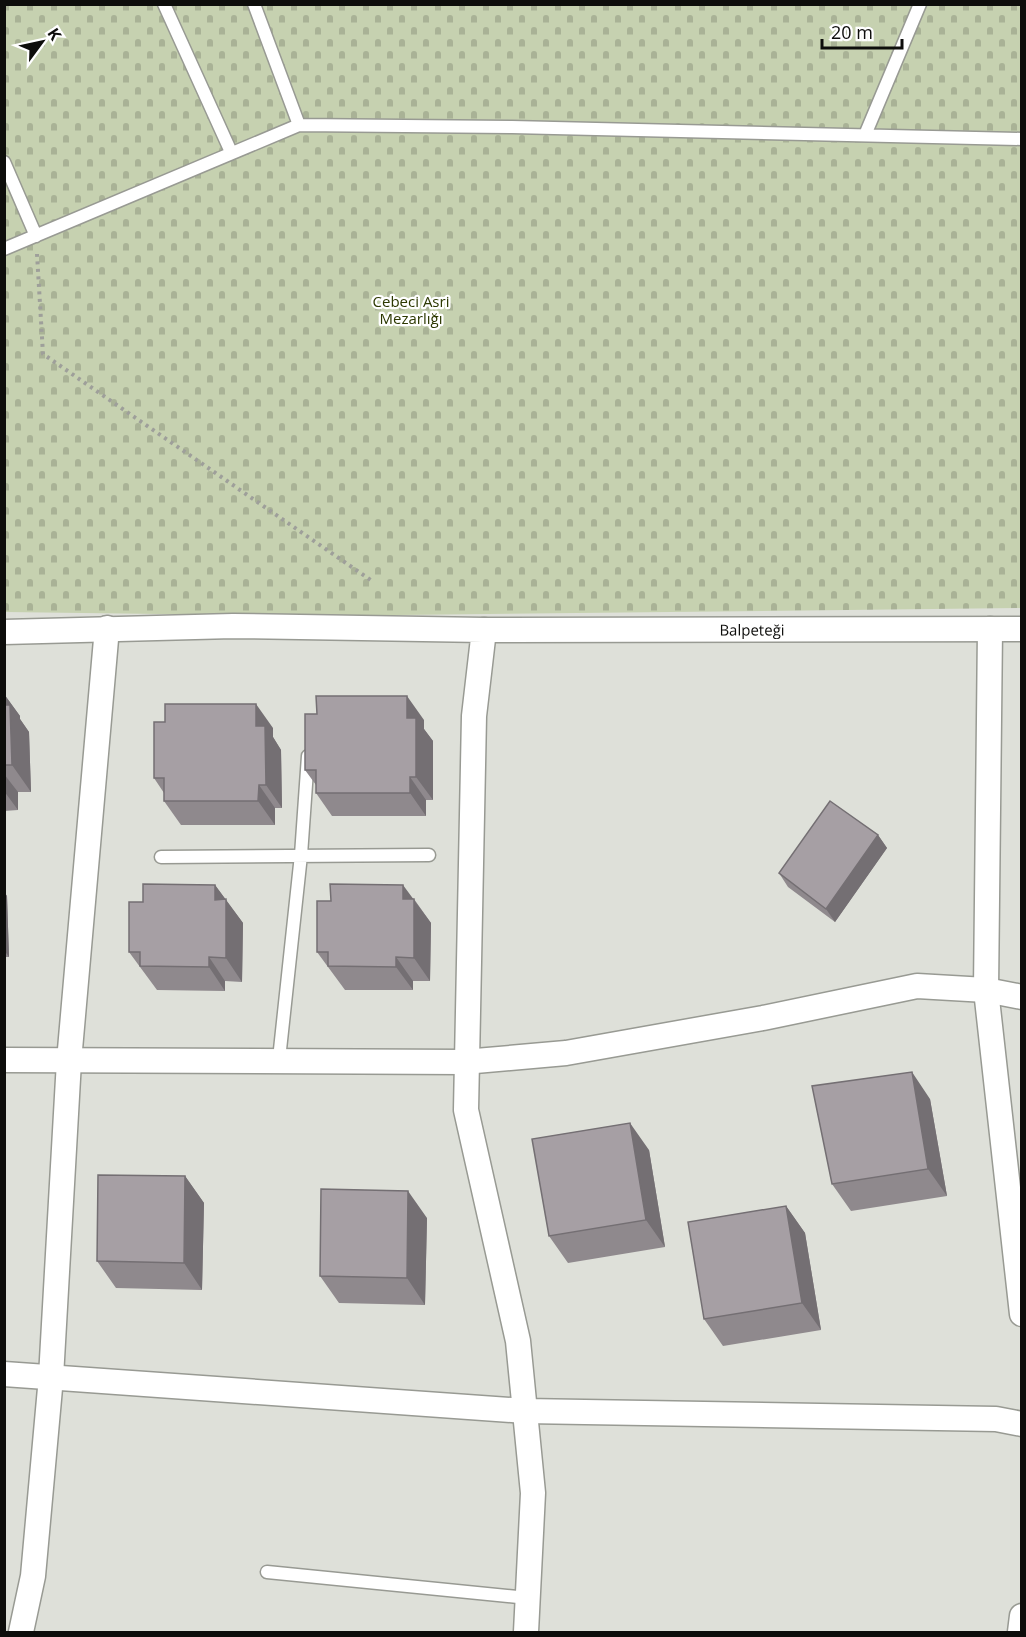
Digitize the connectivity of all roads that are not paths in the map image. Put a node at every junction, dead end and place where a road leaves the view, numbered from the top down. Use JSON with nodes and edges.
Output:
{"nodes":[{"id":1,"x":164,"y":4,"type":"edge"},
{"id":2,"x":254,"y":4,"type":"edge"},
{"id":3,"x":921,"y":4,"type":"edge"},
{"id":4,"x":299,"y":125,"type":"junction"},
{"id":5,"x":865,"y":135,"type":"junction"},
{"id":6,"x":1022,"y":139,"type":"edge"},
{"id":7,"x":231,"y":152,"type":"junction"},
{"id":8,"x":4,"y":162,"type":"edge"},
{"id":9,"x":36,"y":236,"type":"junction"},
{"id":10,"x":4,"y":249,"type":"edge"},
{"id":11,"x":107,"y":628,"type":"junction"},
{"id":12,"x":990,"y":629,"type":"junction"},
{"id":13,"x":1022,"y":629,"type":"edge"},
{"id":14,"x":484,"y":630,"type":"junction"},
{"id":15,"x":4,"y":632,"type":"edge"},
{"id":16,"x":309,"y":740,"type":"edge"},
{"id":17,"x":301,"y":855,"type":"junction"},
{"id":18,"x":429,"y":855,"type":"dead end"},
{"id":19,"x":160,"y":857,"type":"dead end"},
{"id":20,"x":986,"y":990,"type":"junction"},
{"id":21,"x":1022,"y":998,"type":"edge"},
{"id":22,"x":279,"y":1059,"type":"junction"},
{"id":23,"x":4,"y":1060,"type":"edge"},
{"id":24,"x":69,"y":1061,"type":"junction"},
{"id":25,"x":464,"y":1062,"type":"junction"},
{"id":26,"x":1022,"y":1314,"type":"edge"},
{"id":27,"x":4,"y":1374,"type":"edge"},
{"id":28,"x":51,"y":1377,"type":"junction"},
{"id":29,"x":525,"y":1411,"type":"junction"},
{"id":30,"x":1022,"y":1424,"type":"edge"},
{"id":31,"x":267,"y":1572,"type":"dead end"},
{"id":32,"x":528,"y":1598,"type":"junction"},
{"id":33,"x":1022,"y":1616,"type":"edge"},
{"id":34,"x":21,"y":1632,"type":"edge"},
{"id":35,"x":525,"y":1632,"type":"edge"},
{"id":36,"x":1020,"y":1632,"type":"edge"}],
"edges":[{"from":1,"to":7,"type":"lane"},
{"from":2,"to":4,"type":"lane"},
{"from":3,"to":5,"type":"lane"},
{"from":4,"to":5,"type":"lane"},
{"from":4,"to":7,"type":"lane"},
{"from":5,"to":6,"type":"lane"},
{"from":7,"to":9,"type":"lane"},
{"from":8,"to":9,"type":"lane"},
{"from":9,"to":10,"type":"lane"},
{"from":11,"to":14,"type":"street","name":"Balpeteği"},
{"from":11,"to":15,"type":"street","name":"Balpeteği"},
{"from":11,"to":24,"type":"street"},
{"from":12,"to":13,"type":"street","name":"Balpeteği"},
{"from":12,"to":14,"type":"street","name":"Balpeteği"},
{"from":12,"to":20,"type":"street"},
{"from":14,"to":25,"type":"street"},
{"from":16,"to":17,"type":"lane"},
{"from":17,"to":18,"type":"lane"},
{"from":17,"to":19,"type":"lane"},
{"from":17,"to":22,"type":"lane"},
{"from":20,"to":21,"type":"street"},
{"from":20,"to":25,"type":"street"},
{"from":20,"to":26,"type":"street"},
{"from":22,"to":24,"type":"street"},
{"from":22,"to":25,"type":"street"},
{"from":23,"to":24,"type":"street"},
{"from":24,"to":28,"type":"street"},
{"from":25,"to":29,"type":"street"},
{"from":27,"to":28,"type":"street"},
{"from":28,"to":29,"type":"street"},
{"from":28,"to":34,"type":"street"},
{"from":29,"to":30,"type":"street"},
{"from":29,"to":32,"type":"street"},
{"from":31,"to":32,"type":"lane"},
{"from":32,"to":35,"type":"street"},
{"from":33,"to":36,"type":"street"}]}
